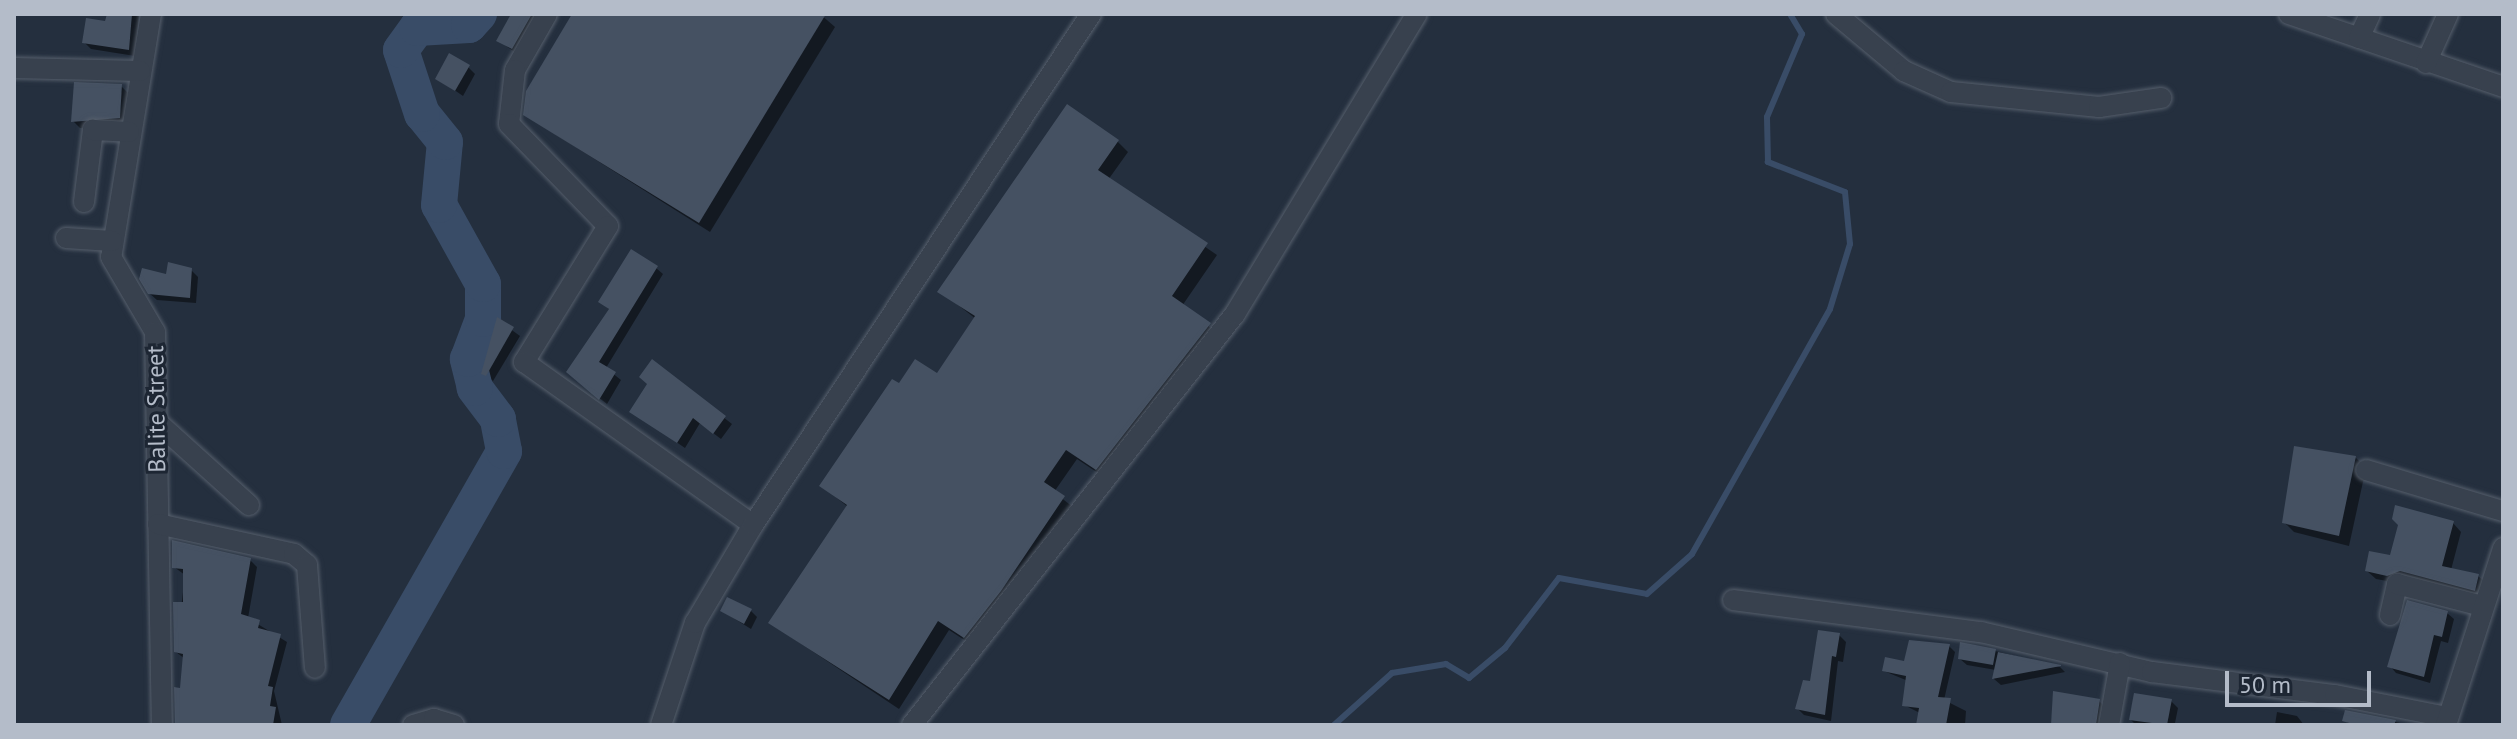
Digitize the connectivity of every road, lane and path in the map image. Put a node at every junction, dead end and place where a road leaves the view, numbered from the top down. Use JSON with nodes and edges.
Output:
{"nodes":[{"id":1,"x":151,"y":14,"type":"edge"},
{"id":2,"x":547,"y":14,"type":"edge"},
{"id":3,"x":1091,"y":14,"type":"edge"},
{"id":4,"x":1417,"y":14,"type":"edge"},
{"id":5,"x":1836,"y":14,"type":"edge"},
{"id":6,"x":2292,"y":14,"type":"edge"},
{"id":7,"x":2370,"y":14,"type":"edge"},
{"id":8,"x":2448,"y":14,"type":"edge"},
{"id":9,"x":2359,"y":38,"type":"junction"},
{"id":10,"x":2426,"y":63,"type":"junction"},
{"id":11,"x":14,"y":68,"type":"edge"},
{"id":12,"x":140,"y":71,"type":"junction"},
{"id":13,"x":2502,"y":84,"type":"edge"},
{"id":14,"x":2161,"y":98,"type":"dead end"},
{"id":15,"x":129,"y":132,"type":"junction"},
{"id":16,"x":84,"y":202,"type":"dead end"},
{"id":17,"x":66,"y":238,"type":"dead end"},
{"id":18,"x":112,"y":241,"type":"junction"},
{"id":19,"x":157,"y":422,"type":"junction"},
{"id":20,"x":2366,"y":470,"type":"dead end"},
{"id":21,"x":249,"y":505,"type":"dead end"},
{"id":22,"x":2503,"y":511,"type":"edge"},
{"id":23,"x":158,"y":524,"type":"junction"},
{"id":24,"x":753,"y":525,"type":"junction"},
{"id":25,"x":2503,"y":548,"type":"edge"},
{"id":26,"x":1733,"y":600,"type":"dead end"},
{"id":27,"x":2482,"y":606,"type":"junction"},
{"id":28,"x":2390,"y":615,"type":"dead end"},
{"id":29,"x":2120,"y":663,"type":"junction"},
{"id":30,"x":315,"y":668,"type":"dead end"},
{"id":31,"x":2447,"y":721,"type":"edge"},
{"id":32,"x":162,"y":725,"type":"edge"},
{"id":33,"x":413,"y":725,"type":"edge"},
{"id":34,"x":454,"y":725,"type":"edge"},
{"id":35,"x":661,"y":725,"type":"edge"},
{"id":36,"x":912,"y":725,"type":"edge"},
{"id":37,"x":2109,"y":725,"type":"edge"}],
"edges":[{"from":1,"to":12,"type":"street","name":"Balite Street"},
{"from":2,"to":24,"type":"street"},
{"from":3,"to":24,"type":"street"},
{"from":4,"to":36,"type":"street"},
{"from":5,"to":14,"type":"street"},
{"from":6,"to":9,"type":"street"},
{"from":7,"to":9,"type":"street"},
{"from":8,"to":10,"type":"street"},
{"from":9,"to":10,"type":"street"},
{"from":10,"to":13,"type":"street"},
{"from":11,"to":12,"type":"street"},
{"from":12,"to":15,"type":"street","name":"Balite Street"},
{"from":15,"to":16,"type":"street"},
{"from":15,"to":18,"type":"street","name":"Balite Street"},
{"from":17,"to":18,"type":"street"},
{"from":18,"to":19,"type":"street","name":"Balite Street"},
{"from":19,"to":21,"type":"street"},
{"from":19,"to":23,"type":"street","name":"Balite Street"},
{"from":20,"to":22,"type":"street"},
{"from":23,"to":30,"type":"street"},
{"from":23,"to":32,"type":"street","name":"Balite Street"},
{"from":24,"to":35,"type":"street"},
{"from":25,"to":27,"type":"street"},
{"from":26,"to":29,"type":"street"},
{"from":27,"to":28,"type":"street"},
{"from":27,"to":31,"type":"street"},
{"from":29,"to":31,"type":"street"},
{"from":29,"to":37,"type":"street"},
{"from":33,"to":34,"type":"street"}]}
